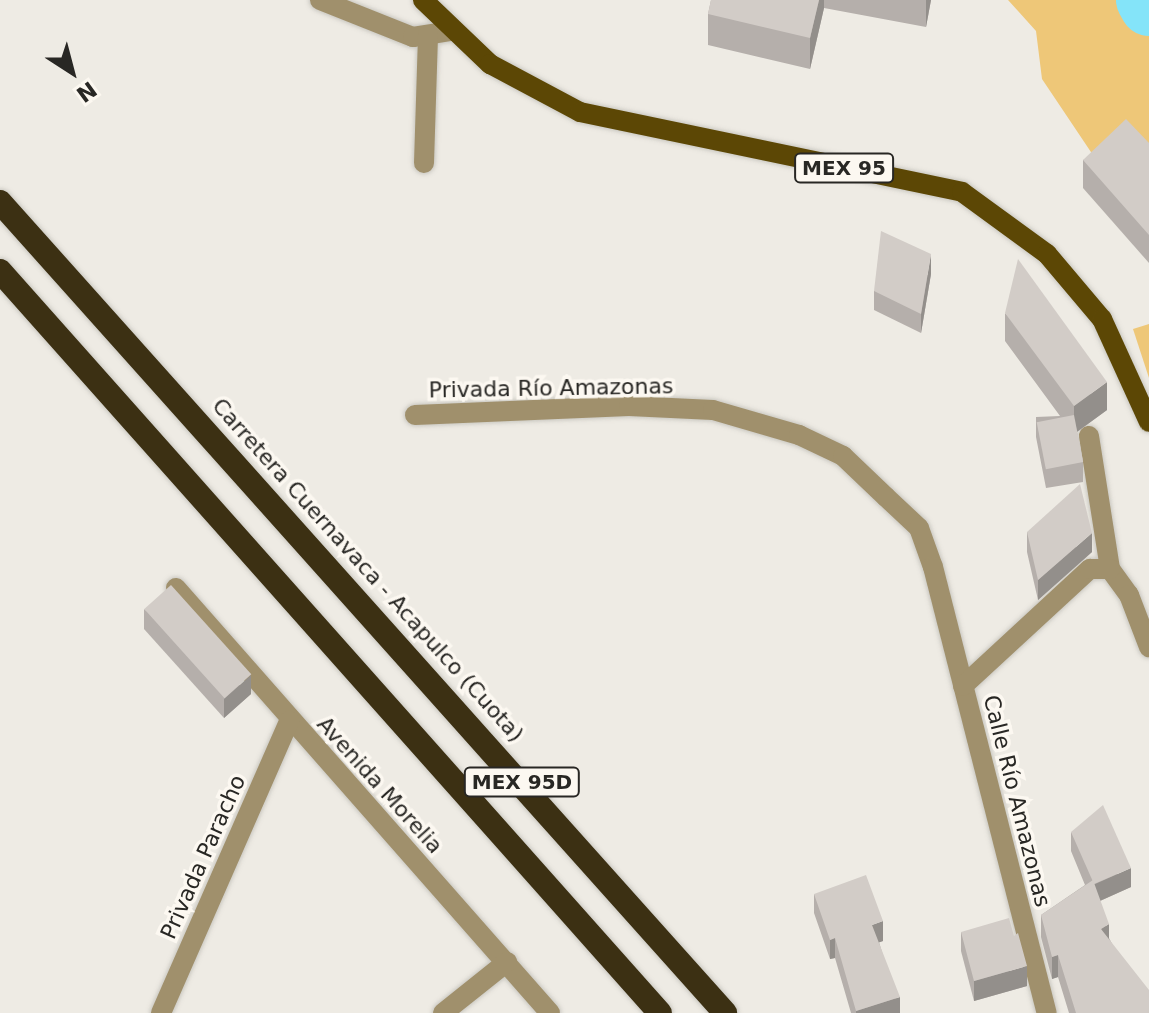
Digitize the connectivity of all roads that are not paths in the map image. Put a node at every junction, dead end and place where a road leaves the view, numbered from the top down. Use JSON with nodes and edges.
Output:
{"nodes":[{"id":1,"x":320,"y":0,"type":"edge"},
{"id":2,"x":423,"y":0,"type":"edge"},
{"id":3,"x":450,"y":31,"type":"junction"},
{"id":4,"x":428,"y":35,"type":"junction"},
{"id":5,"x":424,"y":163,"type":"dead end"},
{"id":6,"x":0,"y":202,"type":"edge"},
{"id":7,"x":0,"y":271,"type":"edge"},
{"id":8,"x":415,"y":415,"type":"dead end"},
{"id":9,"x":1149,"y":422,"type":"edge"},
{"id":10,"x":1089,"y":436,"type":"dead end"},
{"id":11,"x":1110,"y":569,"type":"junction"},
{"id":12,"x":176,"y":588,"type":"edge"},
{"id":13,"x":1149,"y":647,"type":"edge"},
{"id":14,"x":963,"y":686,"type":"junction"},
{"id":15,"x":289,"y":721,"type":"junction"},
{"id":16,"x":507,"y":962,"type":"junction"},
{"id":17,"x":161,"y":1013,"type":"edge"},
{"id":18,"x":443,"y":1013,"type":"edge"},
{"id":19,"x":550,"y":1013,"type":"edge"},
{"id":20,"x":660,"y":1013,"type":"edge"},
{"id":21,"x":725,"y":1013,"type":"edge"},
{"id":22,"x":1047,"y":1013,"type":"edge"}],
"edges":[{"from":1,"to":4,"type":"street"},
{"from":2,"to":3,"type":"main road","number":"MEX 95"},
{"from":3,"to":4,"type":"street"},
{"from":3,"to":9,"type":"main road","number":"MEX 95"},
{"from":4,"to":5,"type":"street"},
{"from":6,"to":21,"type":"highway","name":"Carretera Cuernavaca - Acapulco (Cuota)","number":"MEX 95D"},
{"from":7,"to":20,"type":"highway","number":"MEX 95D"},
{"from":8,"to":14,"type":"street","name":"Privada Río Amazonas"},
{"from":10,"to":11,"type":"street"},
{"from":11,"to":13,"type":"street"},
{"from":11,"to":14,"type":"street","name":"Calle Río Amazonas"},
{"from":12,"to":15,"type":"street","name":"Avenida Morelia"},
{"from":14,"to":22,"type":"street","name":"Calle Río Amazonas"},
{"from":15,"to":16,"type":"street","name":"Avenida Morelia"},
{"from":15,"to":17,"type":"street","name":"Privada Paracho"},
{"from":16,"to":18,"type":"street"},
{"from":16,"to":19,"type":"street","name":"Avenida Morelia"}]}
